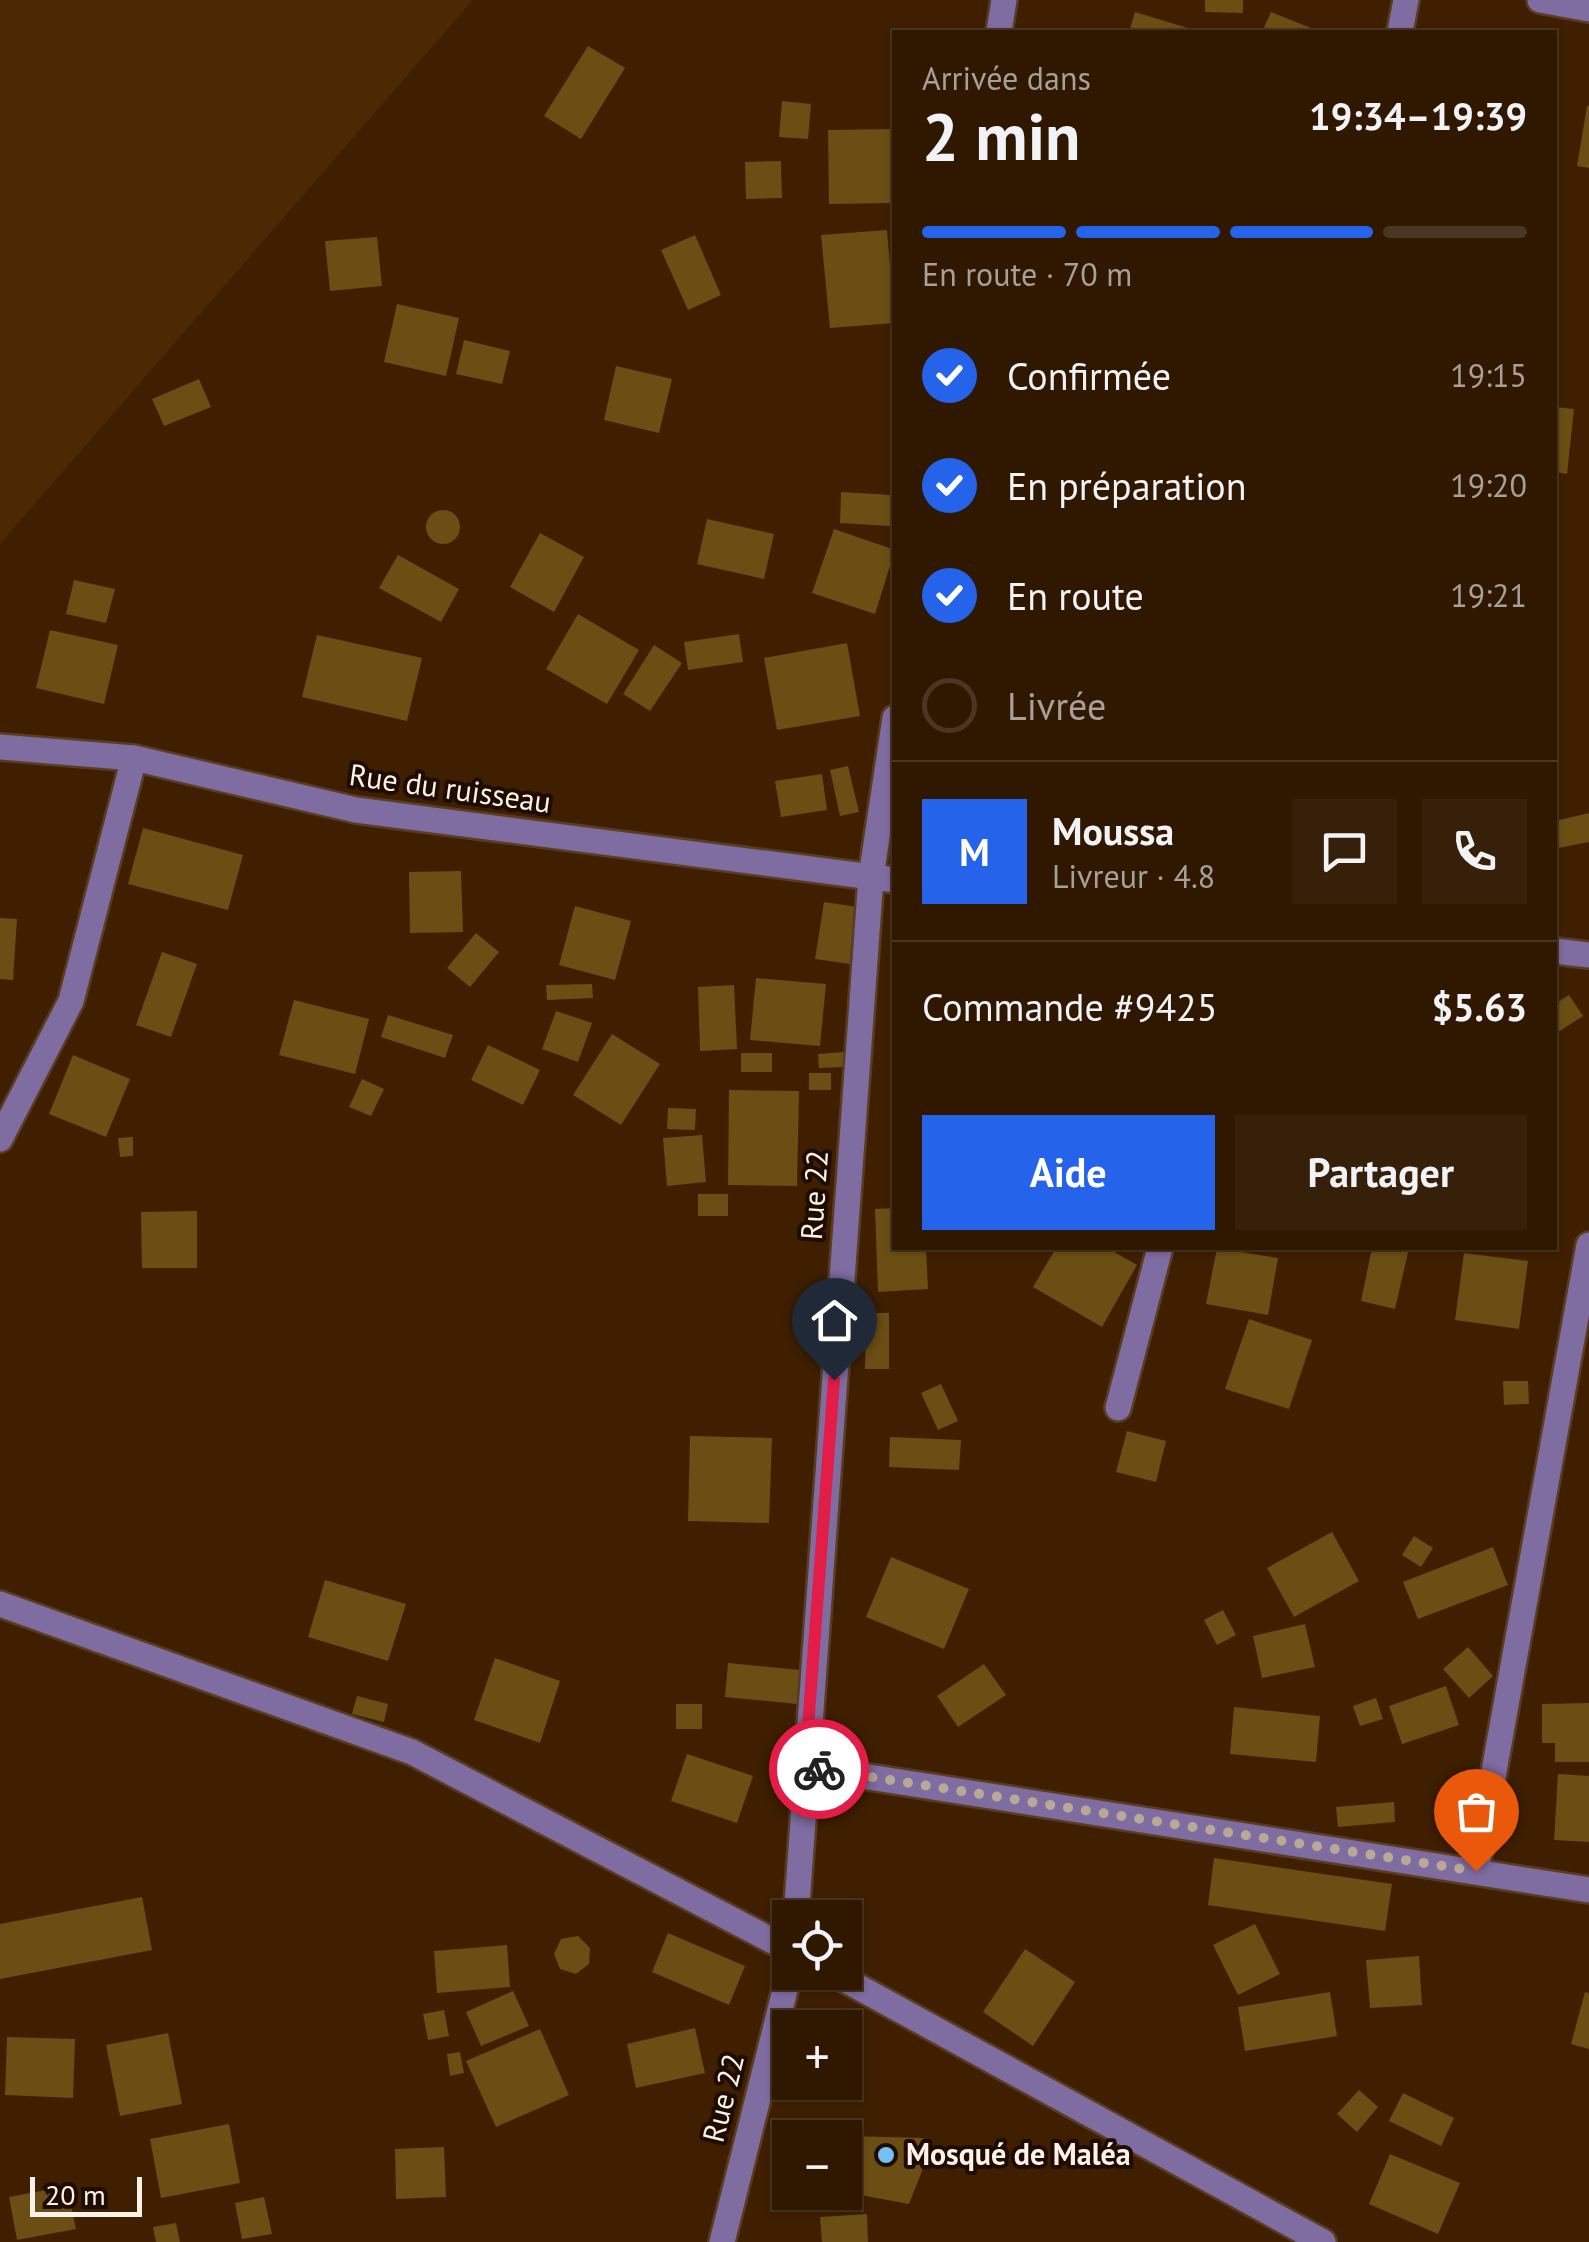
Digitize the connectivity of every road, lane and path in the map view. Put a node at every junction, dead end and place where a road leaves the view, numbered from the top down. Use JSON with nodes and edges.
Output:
{"nodes":[{"id":1,"x":1004,"y":0,"type":"edge"},
{"id":2,"x":1406,"y":0,"type":"edge"},
{"id":3,"x":1540,"y":0,"type":"edge"},
{"id":4,"x":1589,"y":9,"type":"edge"},
{"id":5,"x":999,"y":30,"type":"edge"},
{"id":6,"x":1400,"y":30,"type":"edge"},
{"id":7,"x":0,"y":746,"type":"edge"},
{"id":8,"x":134,"y":758,"type":"junction"},
{"id":9,"x":892,"y":758,"type":"edge"},
{"id":10,"x":883,"y":879,"type":"edge"},
{"id":11,"x":1557,"y":951,"type":"edge"},
{"id":12,"x":1589,"y":955,"type":"edge"},
{"id":13,"x":0,"y":1139,"type":"edge"},
{"id":14,"x":1589,"y":1244,"type":"edge"},
{"id":15,"x":1159,"y":1250,"type":"edge"},
{"id":16,"x":1118,"y":1408,"type":"dead end"},
{"id":17,"x":0,"y":1604,"type":"edge"},
{"id":18,"x":805,"y":1767,"type":"junction"},
{"id":19,"x":1476,"y":1871,"type":"junction"},
{"id":20,"x":1589,"y":1890,"type":"edge"},
{"id":21,"x":797,"y":1900,"type":"edge"},
{"id":22,"x":772,"y":1941,"type":"edge"},
{"id":23,"x":862,"y":1989,"type":"edge"},
{"id":24,"x":785,"y":1990,"type":"edge"},
{"id":25,"x":722,"y":2242,"type":"edge"},
{"id":26,"x":1324,"y":2242,"type":"edge"}],
"edges":[{"from":1,"to":5,"type":"street"},
{"from":2,"to":6,"type":"street"},
{"from":3,"to":4,"type":"street"},
{"from":7,"to":8,"type":"street","name":"Rue du ruisseau"},
{"from":8,"to":10,"type":"street","name":"Rue du ruisseau"},
{"from":8,"to":13,"type":"street"},
{"from":9,"to":10,"type":"street","name":"Rue 22"},
{"from":10,"to":18,"type":"street","name":"Rue 22"},
{"from":11,"to":12,"type":"street"},
{"from":14,"to":19,"type":"street"},
{"from":15,"to":16,"type":"street"},
{"from":17,"to":22,"type":"street"},
{"from":18,"to":19,"type":"street"},
{"from":18,"to":21,"type":"street","name":"Rue 22"},
{"from":19,"to":20,"type":"street"},
{"from":23,"to":26,"type":"street"},
{"from":24,"to":25,"type":"street","name":"Rue 22"}]}
